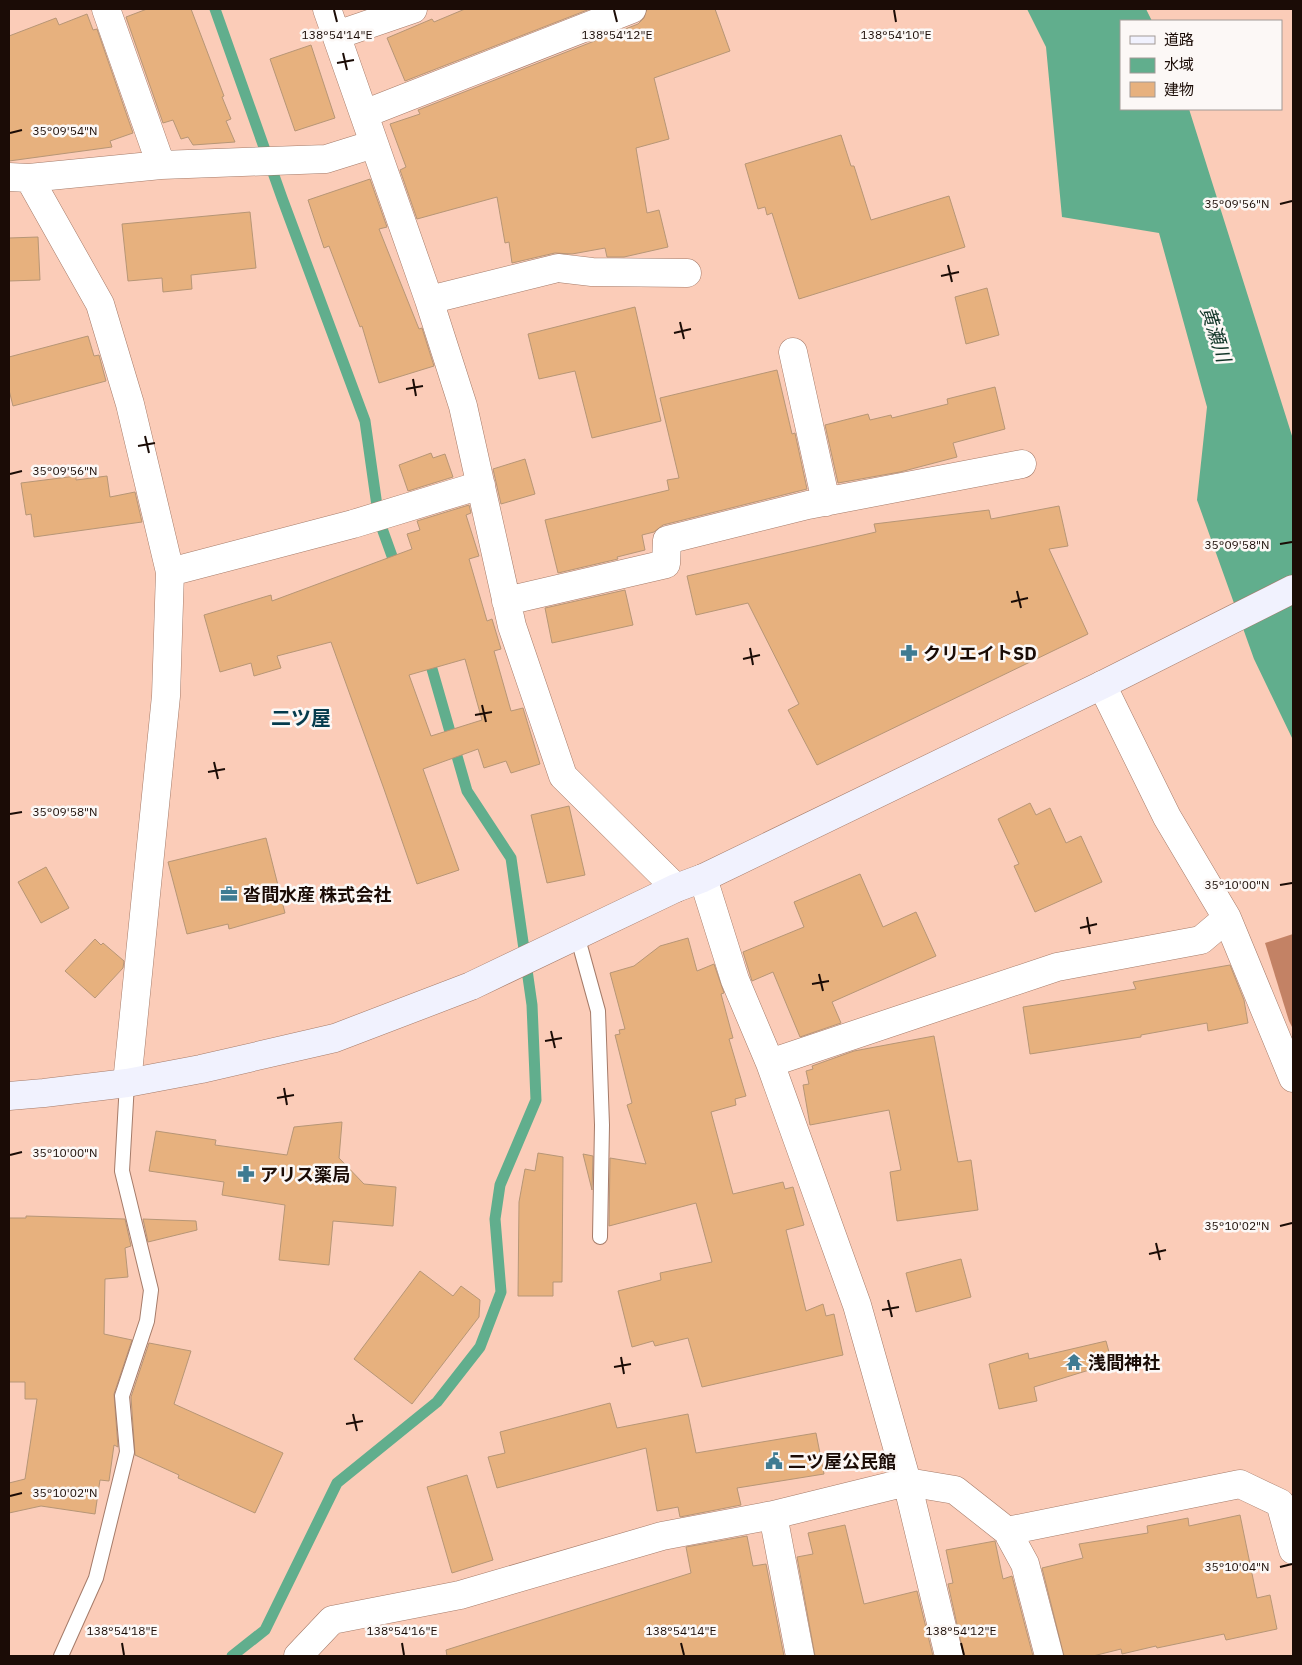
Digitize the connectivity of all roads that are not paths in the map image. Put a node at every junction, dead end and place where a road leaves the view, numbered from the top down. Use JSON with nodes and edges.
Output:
{"nodes":[{"id":1,"x":106,"y":9,"type":"edge"},
{"id":2,"x":327,"y":9,"type":"edge"},
{"id":3,"x":413,"y":9,"type":"edge"},
{"id":4,"x":632,"y":9,"type":"edge"},
{"id":5,"x":337,"y":35,"type":"junction"},
{"id":6,"x":364,"y":114,"type":"junction"},
{"id":7,"x":374,"y":144,"type":"junction"},
{"id":8,"x":161,"y":164,"type":"junction"},
{"id":9,"x":19,"y":178,"type":"edge"},
{"id":10,"x":687,"y":274,"type":"dead end"},
{"id":11,"x":429,"y":300,"type":"junction"},
{"id":12,"x":793,"y":352,"type":"dead end"},
{"id":13,"x":1022,"y":464,"type":"dead end"},
{"id":14,"x":481,"y":485,"type":"junction"},
{"id":15,"x":826,"y":502,"type":"junction"},
{"id":16,"x":170,"y":572,"type":"junction"},
{"id":17,"x":1293,"y":589,"type":"edge"},
{"id":18,"x":506,"y":601,"type":"junction"},
{"id":19,"x":1109,"y":680,"type":"junction"},
{"id":20,"x":703,"y":878,"type":"junction"},
{"id":21,"x":676,"y":888,"type":"junction"},
{"id":22,"x":1227,"y":918,"type":"junction"},
{"id":23,"x":577,"y":935,"type":"junction"},
{"id":24,"x":770,"y":1063,"type":"junction"},
{"id":25,"x":1293,"y":1078,"type":"edge"},
{"id":26,"x":127,"y":1083,"type":"junction"},
{"id":27,"x":9,"y":1096,"type":"edge"},
{"id":28,"x":600,"y":1237,"type":"dead end"},
{"id":29,"x":907,"y":1482,"type":"junction"},
{"id":30,"x":773,"y":1515,"type":"junction"},
{"id":31,"x":1007,"y":1531,"type":"junction"},
{"id":32,"x":1293,"y":1550,"type":"edge"},
{"id":33,"x":61,"y":1656,"type":"edge"},
{"id":34,"x":298,"y":1656,"type":"edge"},
{"id":35,"x":800,"y":1656,"type":"edge"},
{"id":36,"x":949,"y":1656,"type":"edge"},
{"id":37,"x":1049,"y":1656,"type":"edge"}],
"edges":[{"from":1,"to":8,"type":"street"},
{"from":2,"to":5,"type":"street"},
{"from":3,"to":5,"type":"street"},
{"from":4,"to":6,"type":"street"},
{"from":5,"to":6,"type":"street"},
{"from":6,"to":7,"type":"street"},
{"from":7,"to":8,"type":"street"},
{"from":7,"to":11,"type":"street"},
{"from":8,"to":9,"type":"street"},
{"from":9,"to":16,"type":"street"},
{"from":10,"to":11,"type":"street"},
{"from":11,"to":14,"type":"street"},
{"from":12,"to":15,"type":"street"},
{"from":13,"to":15,"type":"street"},
{"from":14,"to":16,"type":"street"},
{"from":14,"to":18,"type":"street"},
{"from":15,"to":18,"type":"street"},
{"from":16,"to":26,"type":"street"},
{"from":17,"to":19,"type":"street"},
{"from":18,"to":21,"type":"street"},
{"from":19,"to":20,"type":"street"},
{"from":19,"to":22,"type":"street"},
{"from":20,"to":21,"type":"street"},
{"from":20,"to":24,"type":"street"},
{"from":21,"to":23,"type":"street"},
{"from":22,"to":24,"type":"street"},
{"from":22,"to":25,"type":"street"},
{"from":23,"to":26,"type":"street"},
{"from":23,"to":28,"type":"lane"},
{"from":24,"to":29,"type":"street"},
{"from":26,"to":27,"type":"street"},
{"from":26,"to":33,"type":"lane"},
{"from":29,"to":30,"type":"street"},
{"from":29,"to":31,"type":"street"},
{"from":29,"to":36,"type":"street"},
{"from":30,"to":34,"type":"street"},
{"from":30,"to":35,"type":"street"},
{"from":31,"to":32,"type":"street"},
{"from":31,"to":37,"type":"street"}]}
